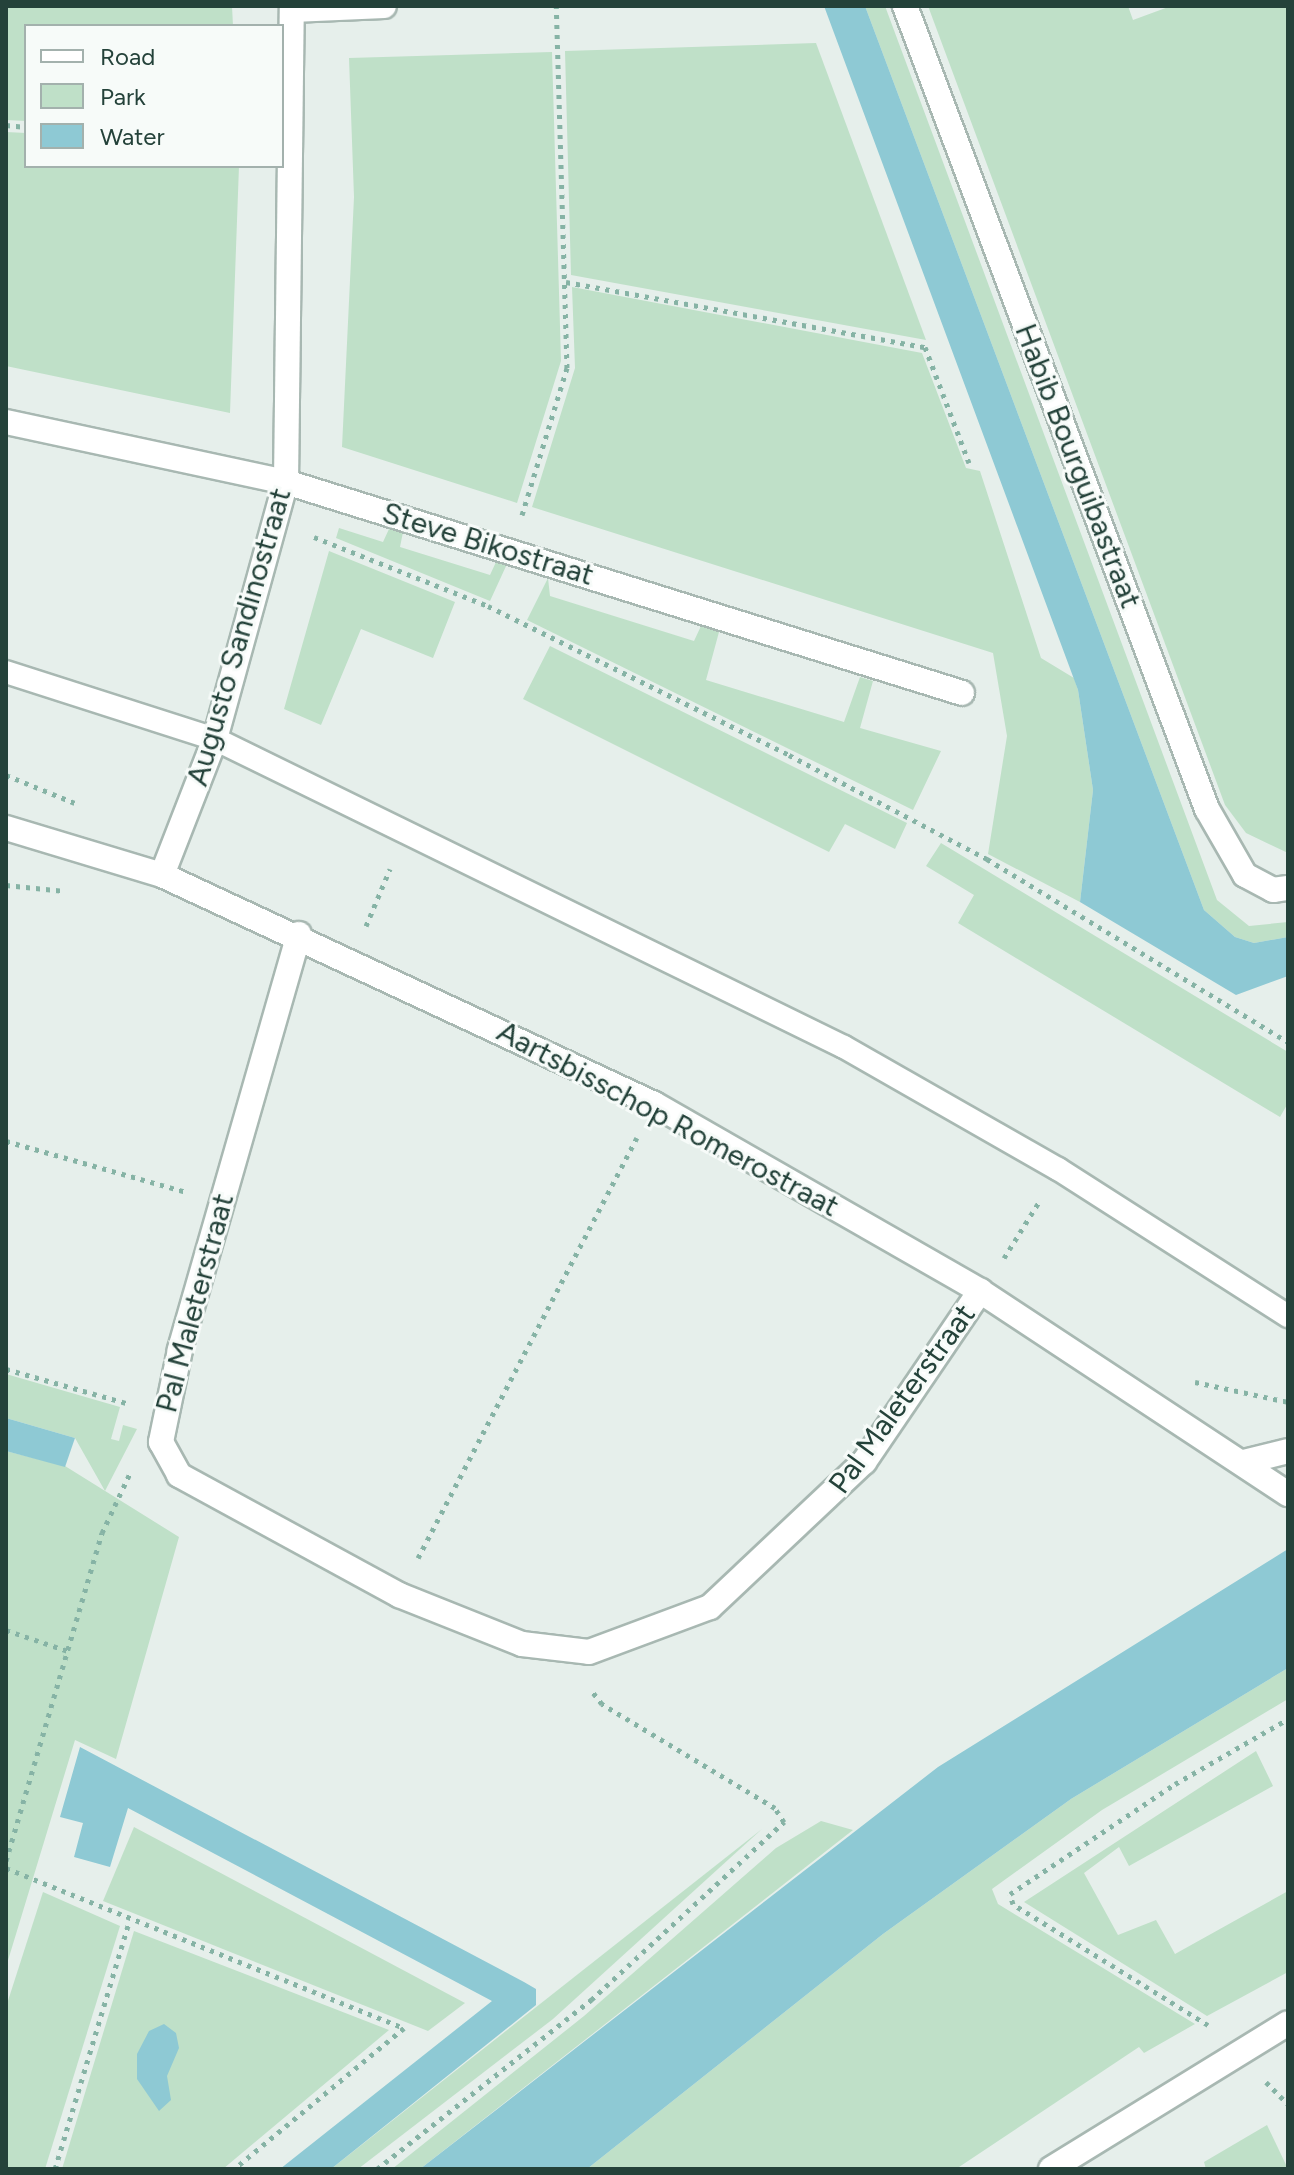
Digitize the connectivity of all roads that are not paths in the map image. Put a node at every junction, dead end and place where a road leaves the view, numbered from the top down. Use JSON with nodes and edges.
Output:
{"nodes":[{"id":1,"x":384,"y":6,"type":"edge"},
{"id":2,"x":905,"y":6,"type":"edge"},
{"id":3,"x":292,"y":8,"type":"edge"},
{"id":4,"x":6,"y":422,"type":"edge"},
{"id":5,"x":286,"y":482,"type":"junction"},
{"id":6,"x":6,"y":672,"type":"edge"},
{"id":7,"x":962,"y":693,"type":"dead end"},
{"id":8,"x":215,"y":739,"type":"junction"},
{"id":9,"x":6,"y":828,"type":"edge"},
{"id":10,"x":162,"y":875,"type":"junction"},
{"id":11,"x":1288,"y":888,"type":"edge"},
{"id":12,"x":299,"y":934,"type":"junction"},
{"id":13,"x":980,"y":1291,"type":"junction"},
{"id":14,"x":1288,"y":1316,"type":"edge"},
{"id":15,"x":1288,"y":1451,"type":"edge"},
{"id":16,"x":1244,"y":1462,"type":"junction"},
{"id":17,"x":1288,"y":1494,"type":"edge"},
{"id":18,"x":1288,"y":2023,"type":"edge"},
{"id":19,"x":1051,"y":2169,"type":"edge"}],
"edges":[{"from":1,"to":3,"type":"street","name":"Augusto Sandinostraat"},
{"from":2,"to":11,"type":"street","name":"Habib Bourguibastraat"},
{"from":3,"to":5,"type":"street","name":"Augusto Sandinostraat"},
{"from":4,"to":5,"type":"street","name":"Steve Bikostraat"},
{"from":5,"to":7,"type":"street","name":"Steve Bikostraat"},
{"from":5,"to":8,"type":"street","name":"Augusto Sandinostraat"},
{"from":6,"to":8,"type":"lane"},
{"from":8,"to":10,"type":"street","name":"Augusto Sandinostraat"},
{"from":8,"to":14,"type":"lane"},
{"from":9,"to":10,"type":"street","name":"Aartsbisschop Romerostraat"},
{"from":10,"to":12,"type":"street","name":"Aartsbisschop Romerostraat"},
{"from":12,"to":13,"type":"street","name":"Aartsbisschop Romerostraat"},
{"from":12,"to":13,"type":"street","name":"Pal Maleterstraat"},
{"from":13,"to":16,"type":"street","name":"Aartsbisschop Romerostraat"},
{"from":15,"to":16,"type":"street"},
{"from":16,"to":17,"type":"street","name":"Aartsbisschop Romerostraat"},
{"from":18,"to":19,"type":"street"}]}
